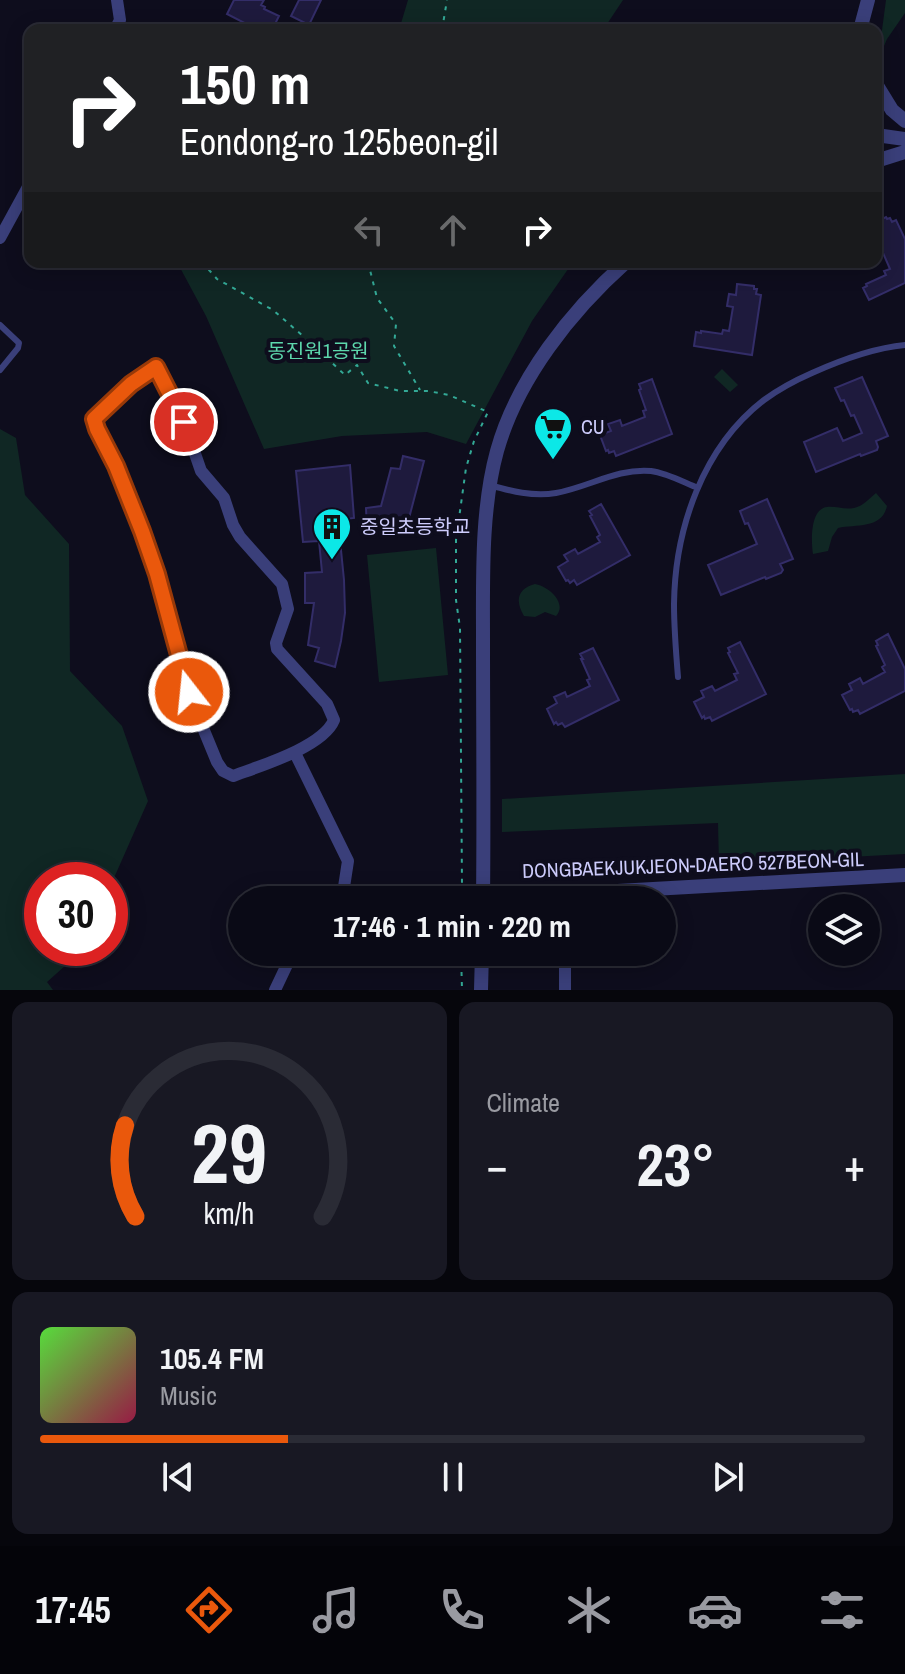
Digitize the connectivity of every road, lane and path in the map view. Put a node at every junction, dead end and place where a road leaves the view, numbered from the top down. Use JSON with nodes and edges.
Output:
{"nodes":[{"id":1,"x":117,"y":0,"type":"edge"},
{"id":2,"x":447,"y":0,"type":"edge"},
{"id":3,"x":870,"y":0,"type":"edge"},
{"id":4,"x":118,"y":24,"type":"edge"},
{"id":5,"x":443,"y":24,"type":"edge"},
{"id":6,"x":862,"y":24,"type":"edge"},
{"id":7,"x":870,"y":24,"type":"edge"},
{"id":8,"x":882,"y":94,"type":"edge"},
{"id":9,"x":905,"y":121,"type":"edge"},
{"id":10,"x":882,"y":136,"type":"edge"},
{"id":11,"x":905,"y":139,"type":"edge"},
{"id":12,"x":905,"y":152,"type":"edge"},
{"id":13,"x":882,"y":159,"type":"edge"},
{"id":14,"x":24,"y":194,"type":"edge"},
{"id":15,"x":0,"y":238,"type":"edge"},
{"id":16,"x":207,"y":268,"type":"edge"},
{"id":17,"x":370,"y":268,"type":"edge"},
{"id":18,"x":620,"y":268,"type":"edge"},
{"id":19,"x":0,"y":325,"type":"edge"},
{"id":20,"x":905,"y":345,"type":"edge"},
{"id":21,"x":0,"y":370,"type":"edge"},
{"id":22,"x":420,"y":391,"type":"junction"},
{"id":23,"x":489,"y":485,"type":"junction"},
{"id":24,"x":698,"y":488,"type":"junction"},
{"id":25,"x":678,"y":677,"type":"dead end"},
{"id":26,"x":295,"y":753,"type":"junction"},
{"id":27,"x":905,"y":875,"type":"edge"},
{"id":28,"x":344,"y":886,"type":"edge"},
{"id":29,"x":460,"y":886,"type":"edge"},
{"id":30,"x":483,"y":886,"type":"edge"},
{"id":31,"x":676,"y":890,"type":"edge"},
{"id":32,"x":286,"y":966,"type":"edge"},
{"id":33,"x":461,"y":966,"type":"edge"},
{"id":34,"x":482,"y":966,"type":"edge"},
{"id":35,"x":565,"y":966,"type":"edge"},
{"id":36,"x":275,"y":990,"type":"edge"},
{"id":37,"x":462,"y":990,"type":"edge"},
{"id":38,"x":481,"y":990,"type":"edge"},
{"id":39,"x":565,"y":990,"type":"edge"}],
"edges":[{"from":1,"to":4,"type":"street"},
{"from":2,"to":5,"type":"path"},
{"from":3,"to":6,"type":"street"},
{"from":3,"to":7,"type":"street"},
{"from":8,"to":9,"type":"street"},
{"from":10,"to":11,"type":"street"},
{"from":12,"to":13,"type":"street"},
{"from":14,"to":15,"type":"street"},
{"from":16,"to":22,"type":"path"},
{"from":17,"to":22,"type":"path"},
{"from":18,"to":23,"type":"street"},
{"from":19,"to":21,"type":"lane"},
{"from":20,"to":24,"type":"lane"},
{"from":22,"to":29,"type":"path"},
{"from":23,"to":24,"type":"lane"},
{"from":23,"to":30,"type":"street"},
{"from":24,"to":25,"type":"lane"},
{"from":26,"to":26,"type":"street"},
{"from":26,"to":28,"type":"street"},
{"from":27,"to":31,"type":"street","name":"DONGBAEKJUKJEON-DAERO 527BEON-GIL"},
{"from":32,"to":36,"type":"street"},
{"from":33,"to":37,"type":"path"},
{"from":34,"to":38,"type":"street"},
{"from":35,"to":39,"type":"street"}]}
